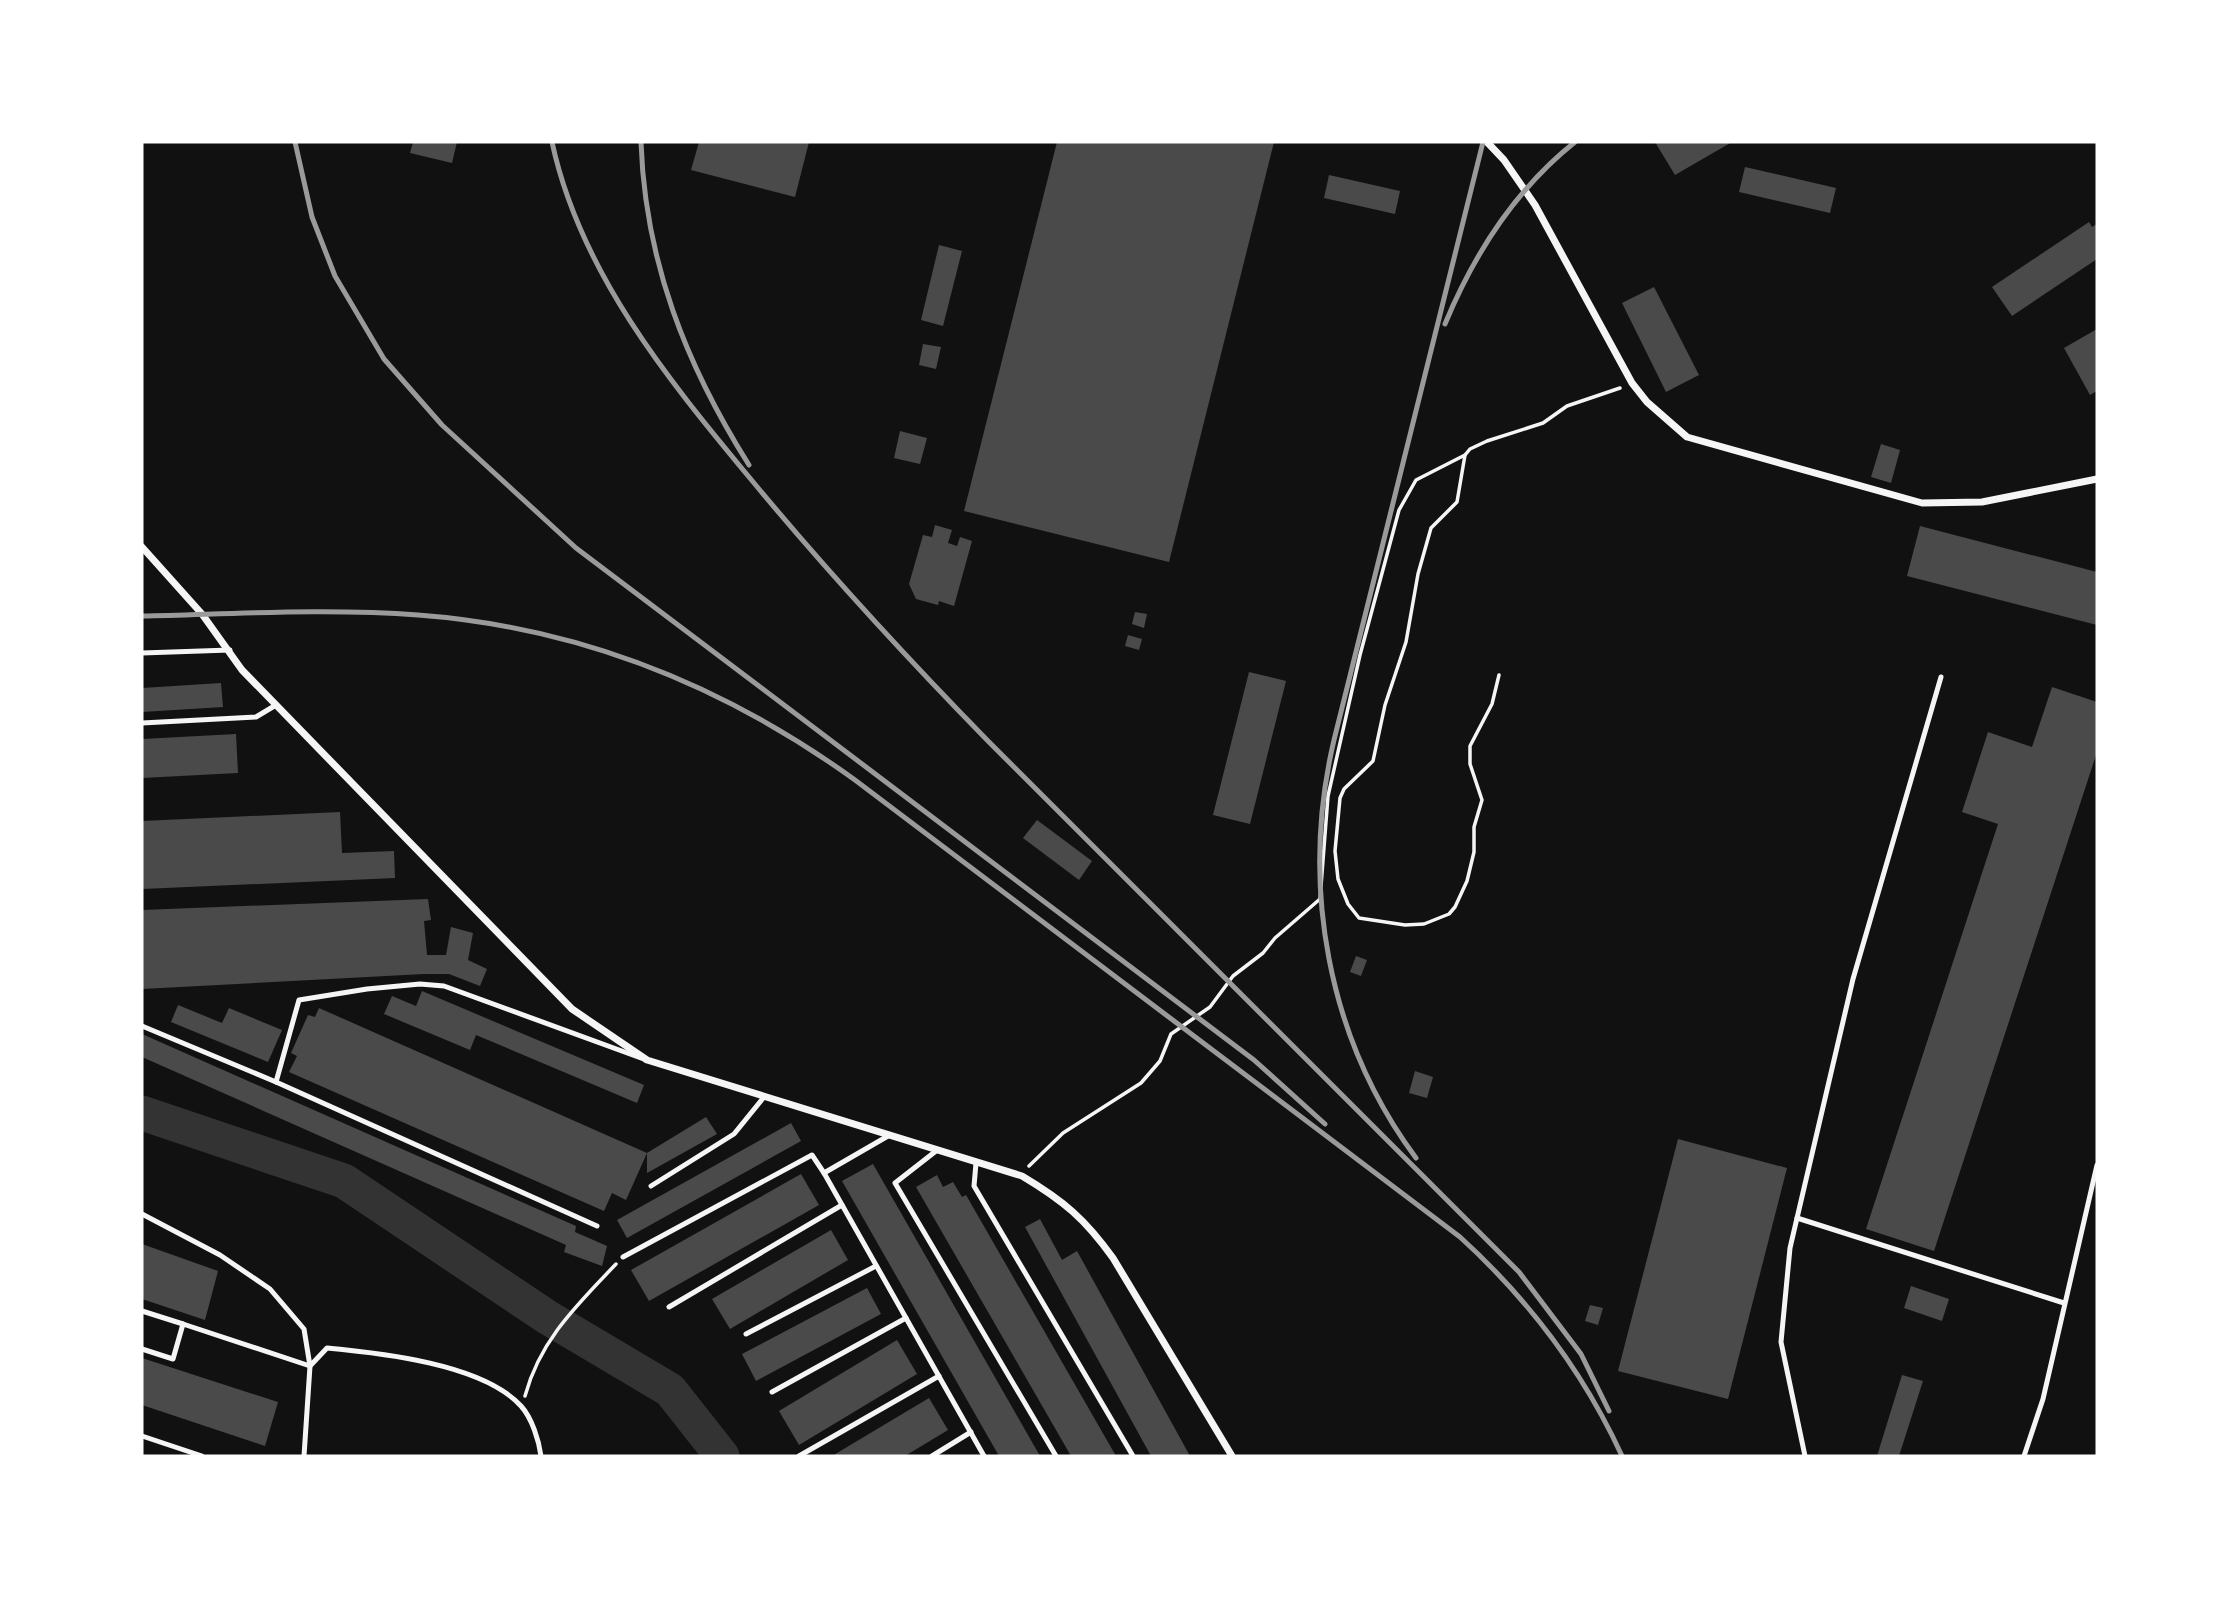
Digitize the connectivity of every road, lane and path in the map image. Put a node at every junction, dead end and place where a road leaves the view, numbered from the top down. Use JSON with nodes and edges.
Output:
{"nodes":[{"id":1,"x":1487,"y":142,"type":"edge"},
{"id":2,"x":1632,"y":383,"type":"junction"},
{"id":3,"x":1465,"y":456,"type":"junction"},
{"id":4,"x":2097,"y":479,"type":"edge"},
{"id":5,"x":142,"y":547,"type":"edge"},
{"id":6,"x":230,"y":650,"type":"junction"},
{"id":7,"x":142,"y":653,"type":"edge"},
{"id":8,"x":1499,"y":675,"type":"dead end"},
{"id":9,"x":1941,"y":677,"type":"dead end"},
{"id":10,"x":276,"y":705,"type":"junction"},
{"id":11,"x":142,"y":723,"type":"edge"},
{"id":12,"x":142,"y":1026,"type":"edge"},
{"id":13,"x":647,"y":1060,"type":"junction"},
{"id":14,"x":276,"y":1082,"type":"junction"},
{"id":15,"x":764,"y":1097,"type":"junction"},
{"id":16,"x":888,"y":1136,"type":"junction"},
{"id":17,"x":936,"y":1151,"type":"junction"},
{"id":18,"x":976,"y":1163,"type":"junction"},
{"id":19,"x":2097,"y":1165,"type":"edge"},
{"id":20,"x":824,"y":1173,"type":"junction"},
{"id":21,"x":1022,"y":1176,"type":"junction"},
{"id":22,"x":651,"y":1186,"type":"dead end"},
{"id":23,"x":842,"y":1205,"type":"junction"},
{"id":24,"x":142,"y":1214,"type":"edge"},
{"id":25,"x":1797,"y":1219,"type":"junction"},
{"id":26,"x":597,"y":1226,"type":"dead end"},
{"id":27,"x":623,"y":1257,"type":"joint"},
{"id":28,"x":876,"y":1266,"type":"junction"},
{"id":29,"x":2064,"y":1303,"type":"junction"},
{"id":30,"x":669,"y":1307,"type":"dead end"},
{"id":31,"x":142,"y":1311,"type":"edge"},
{"id":32,"x":906,"y":1318,"type":"junction"},
{"id":33,"x":183,"y":1324,"type":"junction"},
{"id":34,"x":746,"y":1334,"type":"dead end"},
{"id":35,"x":142,"y":1349,"type":"edge"},
{"id":36,"x":310,"y":1366,"type":"junction"},
{"id":37,"x":939,"y":1376,"type":"junction"},
{"id":38,"x":772,"y":1392,"type":"dead end"},
{"id":39,"x":522,"y":1407,"type":"junction"},
{"id":40,"x":971,"y":1432,"type":"junction"},
{"id":41,"x":142,"y":1436,"type":"edge"},
{"id":42,"x":202,"y":1456,"type":"edge"},
{"id":43,"x":304,"y":1456,"type":"edge"},
{"id":44,"x":541,"y":1456,"type":"edge"},
{"id":45,"x":799,"y":1456,"type":"edge"},
{"id":46,"x":932,"y":1456,"type":"edge"},
{"id":47,"x":984,"y":1456,"type":"edge"},
{"id":48,"x":1056,"y":1456,"type":"edge"},
{"id":49,"x":1133,"y":1456,"type":"edge"},
{"id":50,"x":1232,"y":1456,"type":"edge"},
{"id":51,"x":1805,"y":1456,"type":"edge"},
{"id":52,"x":2024,"y":1456,"type":"edge"}],
"edges":[{"from":1,"to":2,"type":"street"},
{"from":2,"to":3,"type":"path"},
{"from":2,"to":4,"type":"street"},
{"from":3,"to":8,"type":"path"},
{"from":3,"to":21,"type":"path"},
{"from":5,"to":6,"type":"street"},
{"from":6,"to":7,"type":"lane"},
{"from":6,"to":10,"type":"street"},
{"from":9,"to":25,"type":"lane"},
{"from":10,"to":11,"type":"lane"},
{"from":10,"to":13,"type":"street"},
{"from":12,"to":14,"type":"lane"},
{"from":13,"to":14,"type":"lane"},
{"from":13,"to":15,"type":"street"},
{"from":14,"to":26,"type":"lane"},
{"from":15,"to":16,"type":"street"},
{"from":15,"to":22,"type":"lane"},
{"from":16,"to":17,"type":"street"},
{"from":16,"to":20,"type":"lane"},
{"from":17,"to":18,"type":"street"},
{"from":17,"to":48,"type":"lane"},
{"from":18,"to":21,"type":"street"},
{"from":18,"to":49,"type":"lane"},
{"from":19,"to":29,"type":"lane"},
{"from":20,"to":23,"type":"lane"},
{"from":20,"to":27,"type":"lane"},
{"from":21,"to":50,"type":"street"},
{"from":23,"to":28,"type":"lane"},
{"from":23,"to":30,"type":"lane"},
{"from":24,"to":36,"type":"lane"},
{"from":25,"to":29,"type":"lane"},
{"from":25,"to":51,"type":"lane"},
{"from":27,"to":39,"type":"path"},
{"from":28,"to":32,"type":"lane"},
{"from":28,"to":34,"type":"lane"},
{"from":29,"to":52,"type":"lane"},
{"from":31,"to":33,"type":"lane"},
{"from":32,"to":37,"type":"lane"},
{"from":32,"to":38,"type":"lane"},
{"from":33,"to":35,"type":"lane"},
{"from":33,"to":36,"type":"lane"},
{"from":36,"to":39,"type":"lane"},
{"from":36,"to":43,"type":"lane"},
{"from":37,"to":40,"type":"lane"},
{"from":37,"to":45,"type":"lane"},
{"from":39,"to":44,"type":"lane"},
{"from":40,"to":46,"type":"lane"},
{"from":40,"to":47,"type":"lane"},
{"from":41,"to":42,"type":"lane"}]}
